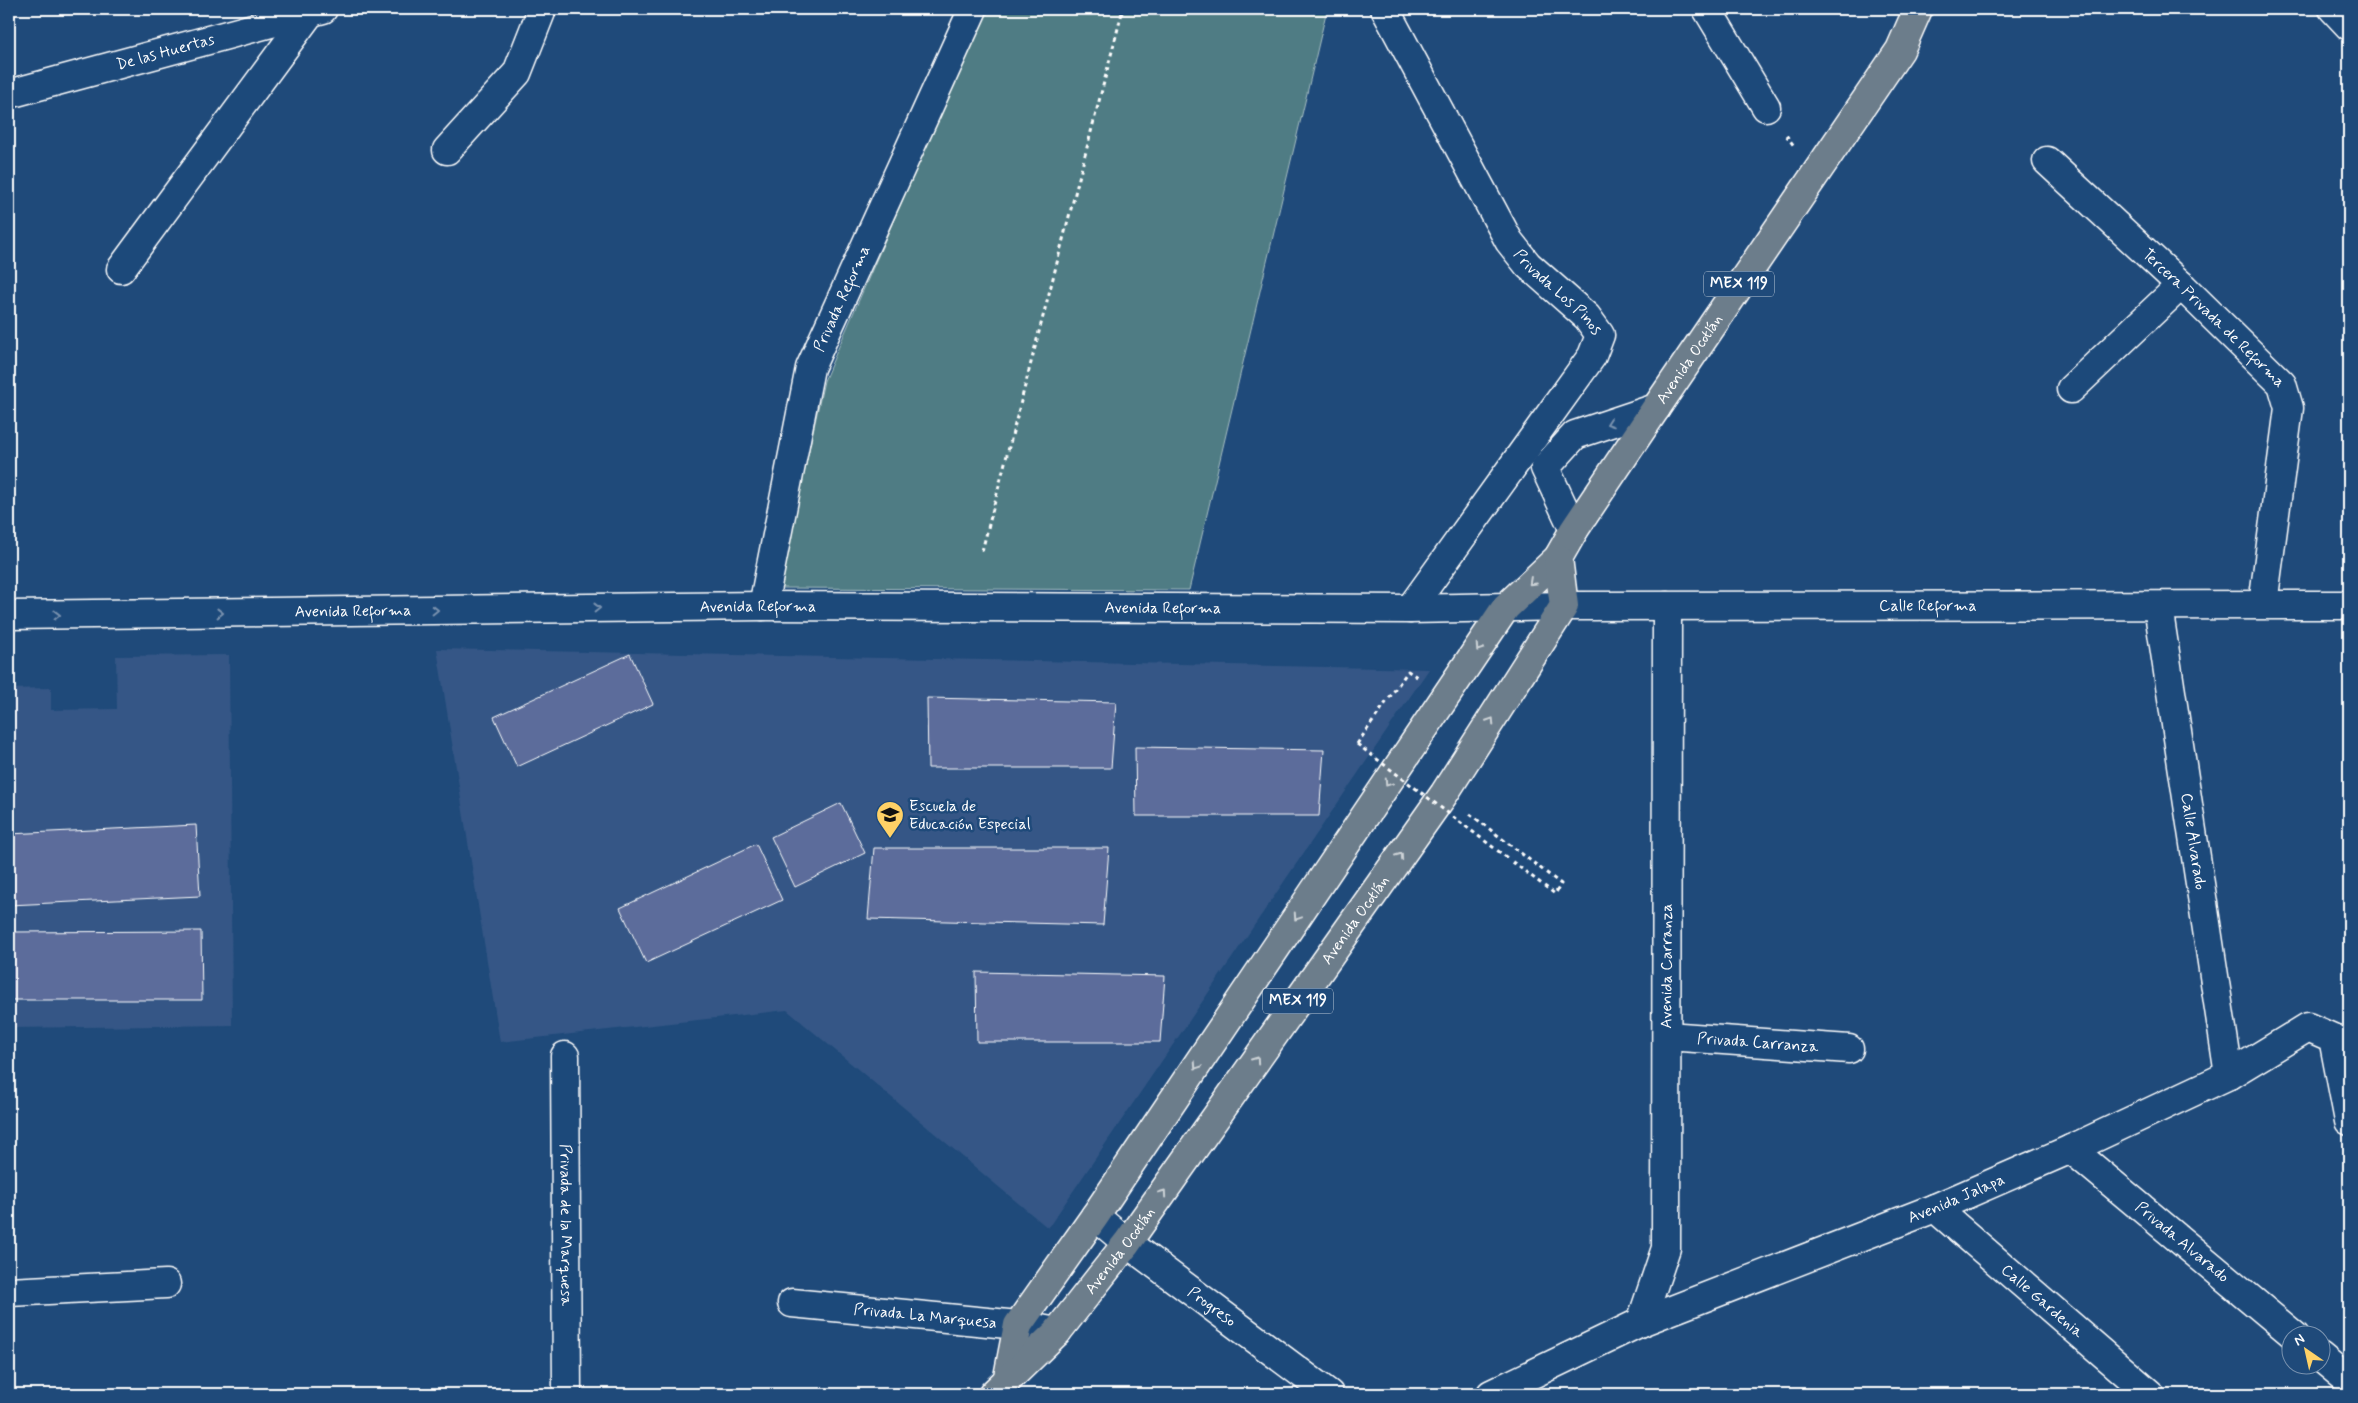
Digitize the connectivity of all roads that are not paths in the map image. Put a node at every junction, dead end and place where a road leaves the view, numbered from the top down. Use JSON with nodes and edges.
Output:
{"nodes":[{"id":1,"x":539,"y":9,"type":"edge"},
{"id":2,"x":973,"y":9,"type":"edge"},
{"id":3,"x":1385,"y":9,"type":"edge"},
{"id":4,"x":1707,"y":9,"type":"edge"},
{"id":5,"x":1918,"y":9,"type":"edge"},
{"id":6,"x":2333,"y":9,"type":"edge"},
{"id":7,"x":317,"y":11,"type":"edge"},
{"id":8,"x":2349,"y":26,"type":"edge"},
{"id":9,"x":9,"y":94,"type":"edge"},
{"id":10,"x":1766,"y":107,"type":"road end"},
{"id":11,"x":446,"y":150,"type":"dead end"},
{"id":12,"x":2047,"y":161,"type":"dead end"},
{"id":13,"x":121,"y":268,"type":"dead end"},
{"id":14,"x":2180,"y":285,"type":"junction"},
{"id":15,"x":2071,"y":389,"type":"dead end"},
{"id":16,"x":1656,"y":408,"type":"junction"},
{"id":17,"x":1574,"y":530,"type":"junction"},
{"id":18,"x":1558,"y":558,"type":"junction"},
{"id":19,"x":2263,"y":604,"type":"junction"},
{"id":20,"x":2349,"y":605,"type":"edge"},
{"id":21,"x":763,"y":606,"type":"junction"},
{"id":22,"x":1564,"y":606,"type":"junction"},
{"id":23,"x":1666,"y":606,"type":"junction"},
{"id":24,"x":2158,"y":606,"type":"junction"},
{"id":25,"x":1506,"y":607,"type":"junction"},
{"id":26,"x":1410,"y":608,"type":"junction"},
{"id":27,"x":9,"y":615,"type":"edge"},
{"id":28,"x":1668,"y":1036,"type":"junction"},
{"id":29,"x":1849,"y":1049,"type":"dead end"},
{"id":30,"x":565,"y":1056,"type":"dead end"},
{"id":31,"x":2229,"y":1075,"type":"junction"},
{"id":32,"x":2349,"y":1121,"type":"edge"},
{"id":33,"x":2071,"y":1149,"type":"junction"},
{"id":34,"x":1935,"y":1208,"type":"junction"},
{"id":35,"x":1095,"y":1216,"type":"junction"},
{"id":36,"x":1127,"y":1243,"type":"junction"},
{"id":37,"x":166,"y":1284,"type":"dead end"},
{"id":38,"x":9,"y":1292,"type":"edge"},
{"id":39,"x":792,"y":1303,"type":"dead end"},
{"id":40,"x":1641,"y":1322,"type":"junction"},
{"id":41,"x":1018,"y":1325,"type":"junction"},
{"id":42,"x":2283,"y":1326,"type":"edge"},
{"id":43,"x":1057,"y":1332,"type":"junction"},
{"id":44,"x":2330,"y":1365,"type":"edge"},
{"id":45,"x":2349,"y":1380,"type":"edge"},
{"id":46,"x":1001,"y":1386,"type":"edge"},
{"id":47,"x":567,"y":1394,"type":"edge"},
{"id":48,"x":1329,"y":1394,"type":"edge"},
{"id":49,"x":1490,"y":1394,"type":"edge"},
{"id":50,"x":2150,"y":1394,"type":"edge"}],
"edges":[{"from":1,"to":11,"type":"street"},
{"from":2,"to":21,"type":"street","name":"Privada Reforma"},
{"from":3,"to":26,"type":"street","name":"Privada Los Pinos"},
{"from":4,"to":10,"type":"street"},
{"from":5,"to":16,"type":"main road","name":"Avenida Ocotlán","number":"MEX 119"},
{"from":6,"to":8,"type":"street"},
{"from":7,"to":9,"type":"street","name":"De las Huertas"},
{"from":7,"to":13,"type":"street"},
{"from":12,"to":14,"type":"street","name":"Tercera Privada de Reforma"},
{"from":14,"to":15,"type":"street"},
{"from":14,"to":19,"type":"street","name":"Tercera Privada de Reforma"},
{"from":16,"to":17,"type":"main road","name":"Avenida Ocotlán","number":"MEX 119"},
{"from":16,"to":17,"type":"street","one_way":true},
{"from":17,"to":18,"type":"main road","name":"Avenida Ocotlán","number":"MEX 119"},
{"from":18,"to":22,"type":"main road"},
{"from":18,"to":25,"type":"main road","name":"Avenida Ocotlán","number":"MEX 119","one_way":true},
{"from":19,"to":20,"type":"street","name":"Calle Reforma"},
{"from":19,"to":24,"type":"street","name":"Calle Reforma"},
{"from":21,"to":26,"type":"street","name":"Avenida Reforma"},
{"from":27,"to":21,"type":"street","name":"Avenida Reforma","one_way":true},
{"from":22,"to":23,"type":"street","name":"Calle Reforma"},
{"from":22,"to":25,"type":"street","name":"Calle Reforma"},
{"from":36,"to":22,"type":"main road","name":"Avenida Ocotlán","number":"MEX 119","one_way":true},
{"from":23,"to":24,"type":"street","name":"Calle Reforma"},
{"from":23,"to":28,"type":"street","name":"Avenida Carranza"},
{"from":24,"to":31,"type":"street","name":"Calle Alvarado"},
{"from":25,"to":26,"type":"street","name":"Avenida Reforma"},
{"from":25,"to":35,"type":"main road","name":"Avenida Ocotlán","number":"MEX 119","one_way":true},
{"from":28,"to":29,"type":"street","name":"Privada Carranza"},
{"from":28,"to":40,"type":"street","name":"Avenida Carranza"},
{"from":30,"to":47,"type":"street","name":"Privada de la Marquesa"},
{"from":31,"to":32,"type":"street","name":"Avenida Jalapa"},
{"from":31,"to":33,"type":"street","name":"Avenida Jalapa"},
{"from":33,"to":34,"type":"street","name":"Avenida Jalapa"},
{"from":33,"to":42,"type":"street","name":"Privada Alvarado"},
{"from":34,"to":40,"type":"street","name":"Avenida Jalapa"},
{"from":34,"to":50,"type":"street","name":"Calle Gardenia"},
{"from":35,"to":36,"type":"street","name":"Progreso"},
{"from":35,"to":41,"type":"main road","name":"Avenida Ocotlán","number":"MEX 119"},
{"from":36,"to":43,"type":"main road","name":"Avenida Ocotlán","number":"MEX 119"},
{"from":36,"to":48,"type":"street","name":"Progreso"},
{"from":37,"to":38,"type":"street"},
{"from":39,"to":41,"type":"street","name":"Privada La Marquesa"},
{"from":40,"to":49,"type":"street","name":"Avenida Jalapa"},
{"from":41,"to":43,"type":"street","name":"Privada La Marquesa"},
{"from":41,"to":46,"type":"main road","name":"Avenida Ocotlán","number":"MEX 119"},
{"from":43,"to":46,"type":"main road","name":"Avenida Ocotlán","number":"MEX 119"},
{"from":44,"to":45,"type":"street"}]}
